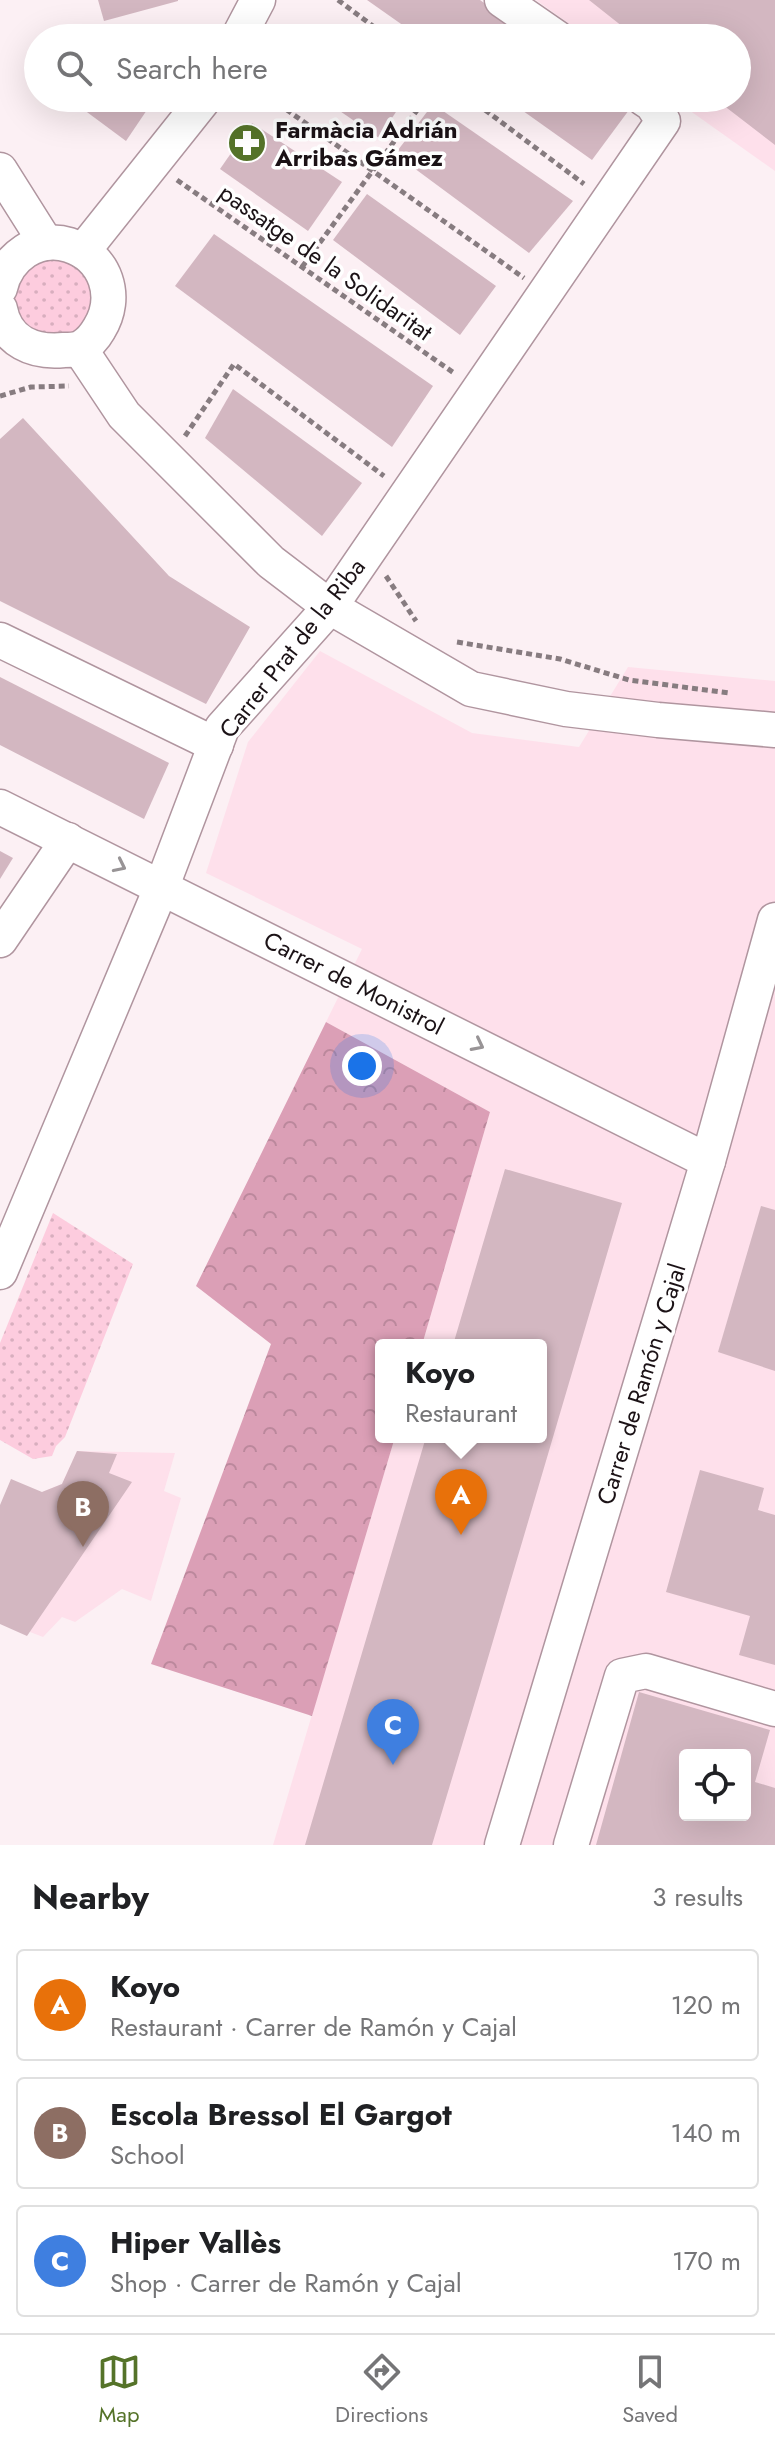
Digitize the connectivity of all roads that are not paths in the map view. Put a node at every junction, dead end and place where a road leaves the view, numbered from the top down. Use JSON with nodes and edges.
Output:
{"nodes":[{"id":1,"x":258,"y":0,"type":"edge"},
{"id":2,"x":502,"y":0,"type":"edge"},
{"id":3,"x":245,"y":24,"type":"edge"},
{"id":4,"x":537,"y":24,"type":"edge"},
{"id":5,"x":194,"y":112,"type":"edge"},
{"id":6,"x":652,"y":112,"type":"edge"},
{"id":7,"x":0,"y":170,"type":"edge"},
{"id":8,"x":25,"y":244,"type":"edge"},
{"id":9,"x":83,"y":251,"type":"junction"},
{"id":10,"x":0,"y":288,"type":"edge"},
{"id":11,"x":3,"y":328,"type":"edge"},
{"id":12,"x":80,"y":349,"type":"junction"},
{"id":13,"x":330,"y":607,"type":"junction"},
{"id":14,"x":0,"y":640,"type":"edge"},
{"id":15,"x":759,"y":729,"type":"edge"},
{"id":16,"x":216,"y":745,"type":"junction"},
{"id":17,"x":0,"y":807,"type":"edge"},
{"id":18,"x":68,"y":840,"type":"junction"},
{"id":19,"x":162,"y":886,"type":"junction"},
{"id":20,"x":775,"y":920,"type":"edge"},
{"id":21,"x":0,"y":940,"type":"edge"},
{"id":22,"x":708,"y":1161,"type":"junction"},
{"id":23,"x":12,"y":1208,"type":"edge"},
{"id":24,"x":0,"y":1272,"type":"edge"},
{"id":25,"x":775,"y":1709,"type":"edge"},
{"id":26,"x":502,"y":1845,"type":"edge"},
{"id":27,"x":571,"y":1845,"type":"edge"}],
"edges":[{"from":1,"to":3,"type":"street"},
{"from":2,"to":4,"type":"street"},
{"from":5,"to":9,"type":"street"},
{"from":6,"to":13,"type":"street","name":"Carrer Prat de la Riba"},
{"from":7,"to":8,"type":"street"},
{"from":8,"to":9,"type":"street"},
{"from":8,"to":10,"type":"street"},
{"from":9,"to":12,"type":"street"},
{"from":11,"to":12,"type":"street"},
{"from":12,"to":13,"type":"street"},
{"from":13,"to":15,"type":"street"},
{"from":13,"to":16,"type":"street","name":"Carrer Prat de la Riba"},
{"from":14,"to":16,"type":"street"},
{"from":16,"to":19,"type":"street","name":"Carrer Prat de la Riba"},
{"from":17,"to":18,"type":"street","name":"Carrer de Monistrol"},
{"from":18,"to":19,"type":"street","name":"Carrer de Monistrol","one_way":true},
{"from":18,"to":21,"type":"street"},
{"from":19,"to":22,"type":"street","name":"Carrer de Monistrol","one_way":true},
{"from":19,"to":23,"type":"street","name":"Carrer Prat de la Riba"},
{"from":20,"to":22,"type":"street","name":"Carrer de Ramón y Cajal"},
{"from":22,"to":26,"type":"street","name":"Carrer de Ramón y Cajal"},
{"from":23,"to":24,"type":"street","name":"Carrer Prat de la Riba"},
{"from":25,"to":27,"type":"street"}]}
